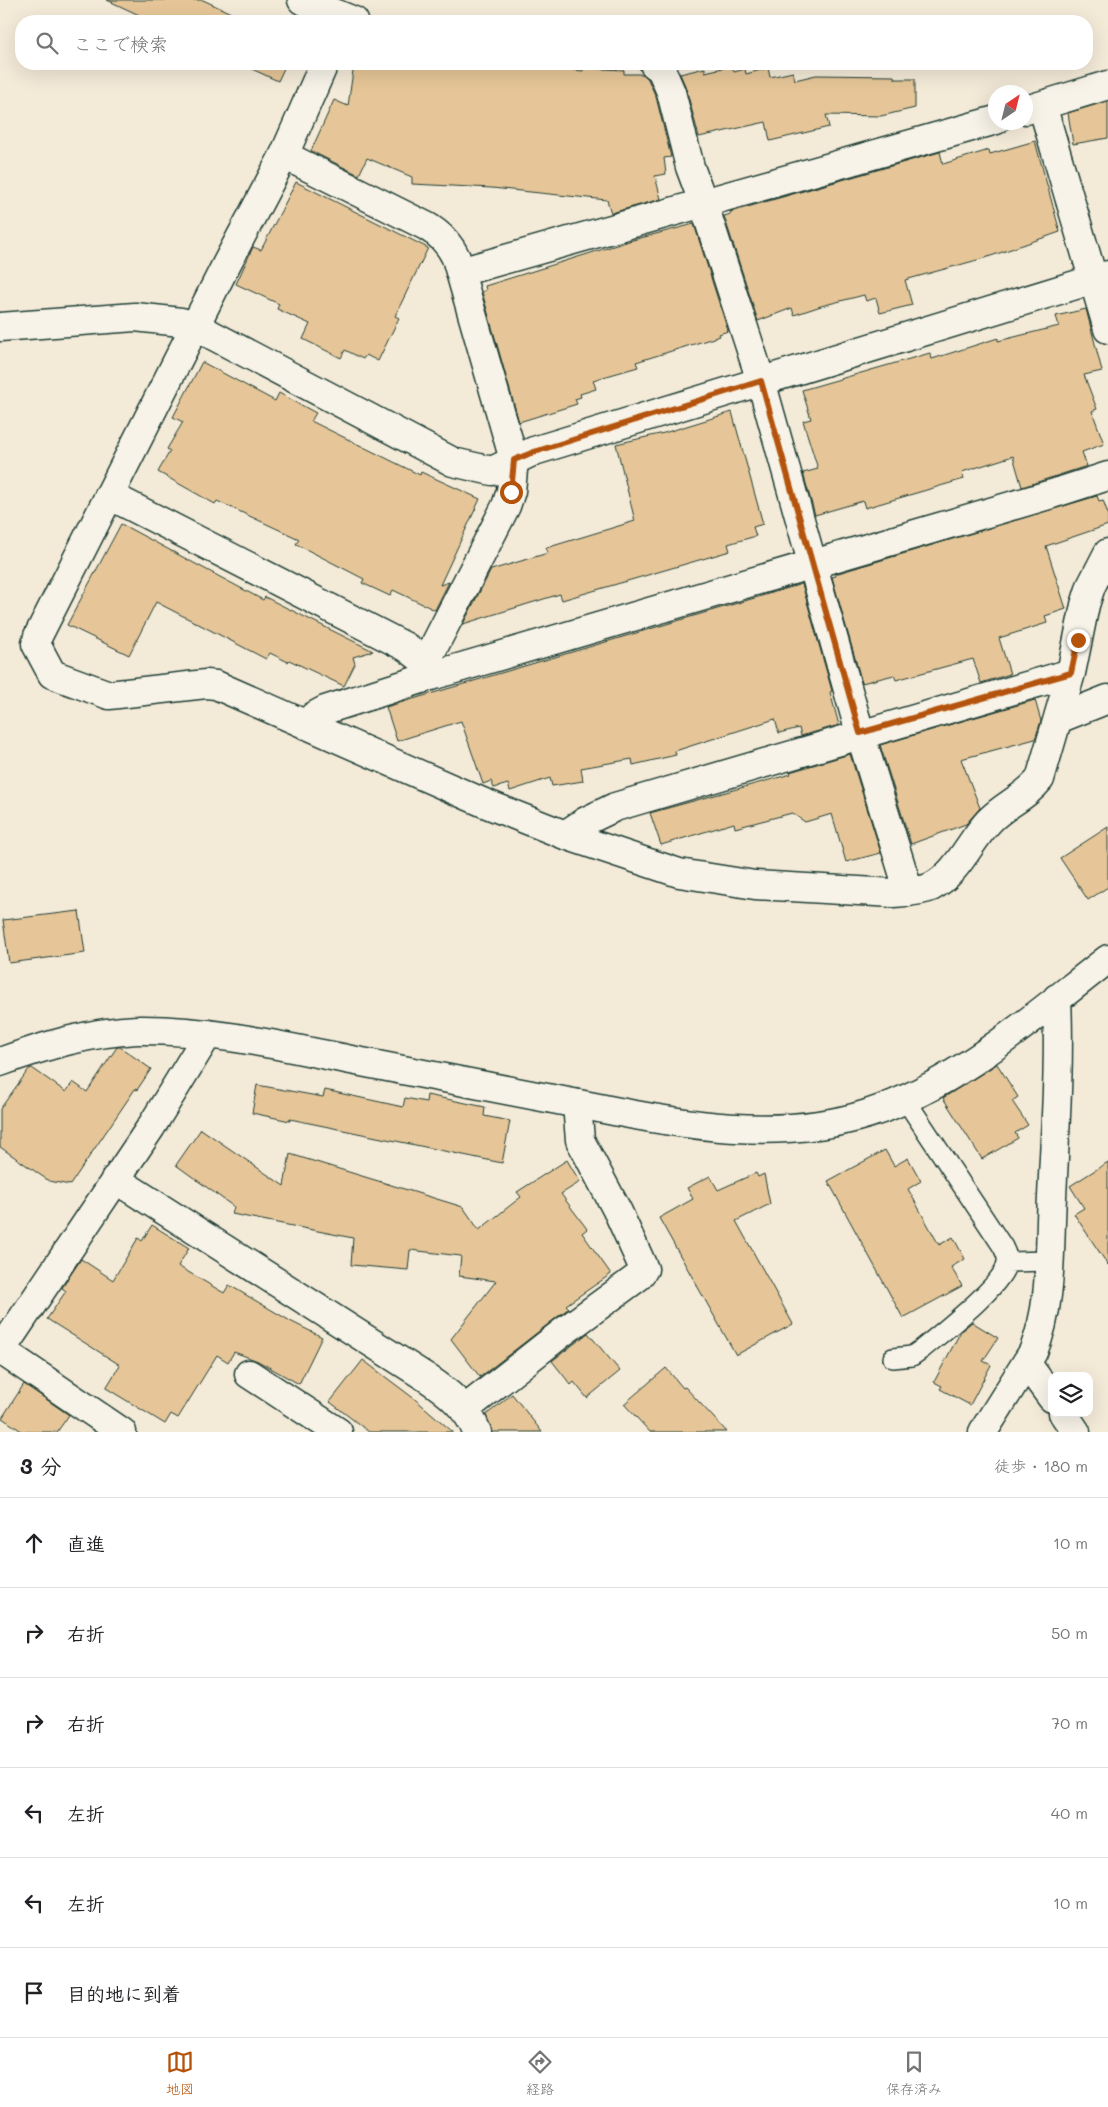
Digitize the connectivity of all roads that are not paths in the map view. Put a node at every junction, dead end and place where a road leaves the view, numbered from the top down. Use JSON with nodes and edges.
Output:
{"nodes":[{"id":1,"x":302,"y":0,"type":"edge"},
{"id":2,"x":336,"y":15,"type":"edge"},
{"id":3,"x":321,"y":70,"type":"edge"},
{"id":4,"x":661,"y":70,"type":"edge"},
{"id":5,"x":1108,"y":85,"type":"edge"},
{"id":6,"x":1034,"y":107,"type":"edge"},
{"id":7,"x":988,"y":122,"type":"edge"},
{"id":8,"x":284,"y":155,"type":"junction"},
{"id":9,"x":703,"y":202,"type":"junction"},
{"id":10,"x":460,"y":272,"type":"junction"},
{"id":11,"x":1100,"y":277,"type":"edge"},
{"id":12,"x":195,"y":326,"type":"junction"},
{"id":13,"x":0,"y":327,"type":"edge"},
{"id":14,"x":1108,"y":328,"type":"edge"},
{"id":15,"x":761,"y":381,"type":"junction"},
{"id":16,"x":514,"y":460,"type":"junction"},
{"id":17,"x":1108,"y":476,"type":"edge"},
{"id":18,"x":109,"y":495,"type":"junction"},
{"id":19,"x":1108,"y":553,"type":"edge"},
{"id":20,"x":812,"y":565,"type":"junction"},
{"id":21,"x":428,"y":670,"type":"junction"},
{"id":22,"x":1071,"y":673,"type":"junction"},
{"id":23,"x":1108,"y":699,"type":"edge"},
{"id":24,"x":1058,"y":718,"type":"junction"},
{"id":25,"x":306,"y":726,"type":"junction"},
{"id":26,"x":860,"y":733,"type":"junction"},
{"id":27,"x":565,"y":835,"type":"junction"},
{"id":28,"x":909,"y":892,"type":"junction"},
{"id":29,"x":1108,"y":959,"type":"edge"},
{"id":30,"x":1057,"y":998,"type":"junction"},
{"id":31,"x":208,"y":1034,"type":"junction"},
{"id":32,"x":0,"y":1062,"type":"edge"},
{"id":33,"x":905,"y":1099,"type":"junction"},
{"id":34,"x":577,"y":1104,"type":"junction"},
{"id":35,"x":115,"y":1179,"type":"junction"},
{"id":36,"x":1048,"y":1261,"type":"junction"},
{"id":37,"x":1007,"y":1262,"type":"junction"},
{"id":38,"x":0,"y":1351,"type":"edge"},
{"id":39,"x":893,"y":1358,"type":"dead end"},
{"id":40,"x":1027,"y":1364,"type":"junction"},
{"id":41,"x":249,"y":1374,"type":"dead end"},
{"id":42,"x":1048,"y":1393,"type":"edge"},
{"id":43,"x":1066,"y":1417,"type":"edge"},
{"id":44,"x":471,"y":1421,"type":"edge"},
{"id":45,"x":122,"y":1432,"type":"edge"},
{"id":46,"x":338,"y":1432,"type":"edge"},
{"id":47,"x":983,"y":1432,"type":"edge"},
{"id":48,"x":1076,"y":1432,"type":"edge"}],
"edges":[{"from":1,"to":2,"type":"street"},
{"from":3,"to":8,"type":"street"},
{"from":4,"to":9,"type":"street"},
{"from":5,"to":6,"type":"street"},
{"from":6,"to":11,"type":"street"},
{"from":7,"to":9,"type":"street"},
{"from":8,"to":10,"type":"street"},
{"from":8,"to":12,"type":"street"},
{"from":9,"to":10,"type":"street"},
{"from":9,"to":15,"type":"street"},
{"from":10,"to":16,"type":"street"},
{"from":11,"to":14,"type":"street"},
{"from":11,"to":15,"type":"street"},
{"from":12,"to":13,"type":"street"},
{"from":12,"to":16,"type":"street"},
{"from":12,"to":18,"type":"street"},
{"from":15,"to":16,"type":"street"},
{"from":15,"to":20,"type":"street"},
{"from":16,"to":21,"type":"street"},
{"from":17,"to":20,"type":"street"},
{"from":18,"to":21,"type":"street"},
{"from":18,"to":25,"type":"street"},
{"from":19,"to":22,"type":"street"},
{"from":20,"to":21,"type":"street"},
{"from":20,"to":26,"type":"street"},
{"from":21,"to":25,"type":"street"},
{"from":22,"to":24,"type":"street"},
{"from":22,"to":26,"type":"street"},
{"from":23,"to":24,"type":"street"},
{"from":24,"to":28,"type":"street"},
{"from":25,"to":27,"type":"street"},
{"from":26,"to":27,"type":"street"},
{"from":26,"to":28,"type":"street"},
{"from":27,"to":28,"type":"street"},
{"from":29,"to":30,"type":"street"},
{"from":30,"to":33,"type":"street"},
{"from":30,"to":36,"type":"street"},
{"from":31,"to":32,"type":"street"},
{"from":31,"to":34,"type":"street"},
{"from":31,"to":35,"type":"street"},
{"from":33,"to":34,"type":"street"},
{"from":33,"to":37,"type":"lane"},
{"from":34,"to":44,"type":"street"},
{"from":35,"to":38,"type":"street"},
{"from":35,"to":44,"type":"street"},
{"from":36,"to":37,"type":"lane"},
{"from":36,"to":40,"type":"street"},
{"from":37,"to":39,"type":"lane"},
{"from":38,"to":45,"type":"street"},
{"from":40,"to":42,"type":"street"},
{"from":40,"to":47,"type":"street"},
{"from":41,"to":46,"type":"street"},
{"from":43,"to":48,"type":"street"}]}
